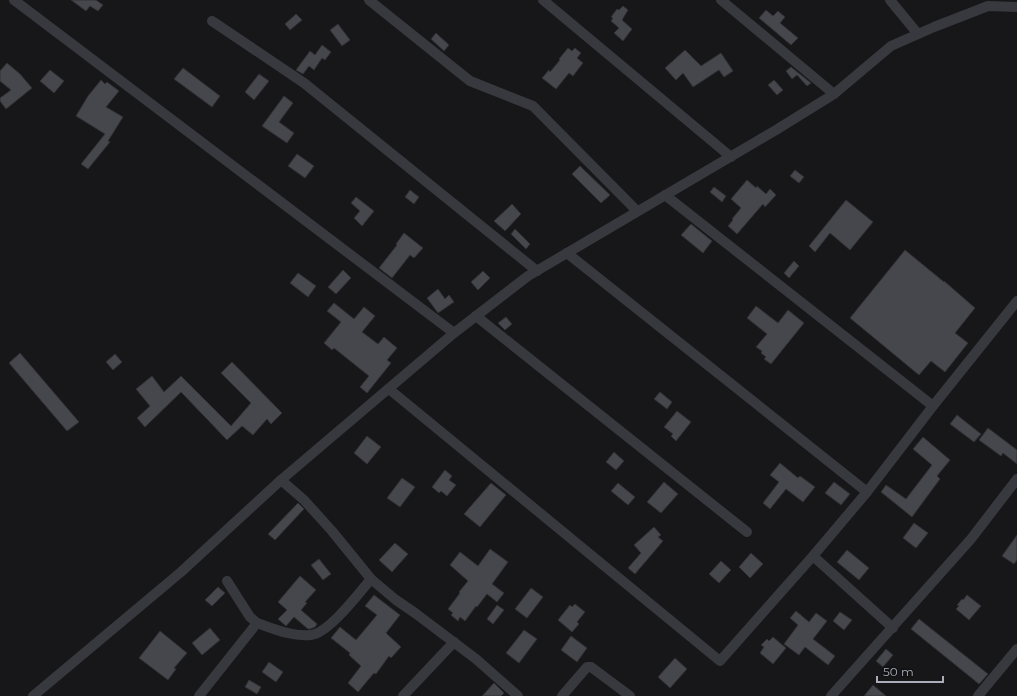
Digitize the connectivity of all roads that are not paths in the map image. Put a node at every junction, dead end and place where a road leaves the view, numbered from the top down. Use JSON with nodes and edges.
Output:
{"nodes":[{"id":1,"x":14,"y":0,"type":"edge"},
{"id":2,"x":369,"y":0,"type":"edge"},
{"id":3,"x":543,"y":0,"type":"edge"},
{"id":4,"x":721,"y":0,"type":"edge"},
{"id":5,"x":890,"y":0,"type":"edge"},
{"id":6,"x":986,"y":3,"type":"edge"},
{"id":7,"x":1017,"y":7,"type":"edge"},
{"id":8,"x":212,"y":21,"type":"dead end"},
{"id":9,"x":918,"y":34,"type":"junction"},
{"id":10,"x":834,"y":94,"type":"junction"},
{"id":11,"x":731,"y":157,"type":"junction"},
{"id":12,"x":665,"y":195,"type":"junction"},
{"id":13,"x":637,"y":211,"type":"junction"},
{"id":14,"x":567,"y":253,"type":"junction"},
{"id":15,"x":537,"y":271,"type":"junction"},
{"id":16,"x":1017,"y":301,"type":"edge"},
{"id":17,"x":476,"y":316,"type":"junction"},
{"id":18,"x":454,"y":333,"type":"junction"},
{"id":19,"x":389,"y":389,"type":"junction"},
{"id":20,"x":933,"y":406,"type":"junction"},
{"id":21,"x":1017,"y":479,"type":"edge"},
{"id":22,"x":281,"y":480,"type":"junction"},
{"id":23,"x":867,"y":492,"type":"junction"},
{"id":24,"x":747,"y":532,"type":"dead end"},
{"id":25,"x":813,"y":556,"type":"junction"},
{"id":26,"x":371,"y":579,"type":"junction"},
{"id":27,"x":227,"y":581,"type":"dead end"},
{"id":28,"x":257,"y":623,"type":"junction"},
{"id":29,"x":893,"y":628,"type":"junction"},
{"id":30,"x":454,"y":642,"type":"junction"},
{"id":31,"x":1017,"y":649,"type":"edge"},
{"id":32,"x":34,"y":696,"type":"edge"},
{"id":33,"x":199,"y":696,"type":"edge"},
{"id":34,"x":403,"y":696,"type":"edge"},
{"id":35,"x":518,"y":696,"type":"edge"},
{"id":36,"x":562,"y":696,"type":"edge"},
{"id":37,"x":630,"y":696,"type":"edge"},
{"id":38,"x":831,"y":696,"type":"edge"},
{"id":39,"x":978,"y":696,"type":"edge"}],
"edges":[{"from":1,"to":18,"type":"street"},
{"from":2,"to":13,"type":"street"},
{"from":3,"to":11,"type":"street"},
{"from":4,"to":10,"type":"street"},
{"from":5,"to":9,"type":"street"},
{"from":6,"to":7,"type":"street"},
{"from":6,"to":9,"type":"street"},
{"from":8,"to":15,"type":"street"},
{"from":9,"to":10,"type":"street"},
{"from":10,"to":11,"type":"street"},
{"from":11,"to":12,"type":"street"},
{"from":12,"to":13,"type":"street"},
{"from":12,"to":20,"type":"street"},
{"from":13,"to":14,"type":"street"},
{"from":14,"to":15,"type":"street"},
{"from":14,"to":23,"type":"street"},
{"from":15,"to":17,"type":"street"},
{"from":16,"to":20,"type":"street"},
{"from":17,"to":18,"type":"street"},
{"from":17,"to":24,"type":"street"},
{"from":18,"to":19,"type":"street"},
{"from":19,"to":22,"type":"street"},
{"from":19,"to":25,"type":"street"},
{"from":20,"to":23,"type":"street"},
{"from":21,"to":29,"type":"street"},
{"from":22,"to":26,"type":"street"},
{"from":22,"to":32,"type":"street"},
{"from":23,"to":25,"type":"street"},
{"from":25,"to":29,"type":"street"},
{"from":26,"to":28,"type":"street"},
{"from":26,"to":30,"type":"street"},
{"from":27,"to":28,"type":"street"},
{"from":28,"to":33,"type":"street"},
{"from":29,"to":38,"type":"street"},
{"from":30,"to":34,"type":"street"},
{"from":30,"to":35,"type":"street"},
{"from":31,"to":39,"type":"street"},
{"from":36,"to":37,"type":"street"}]}
